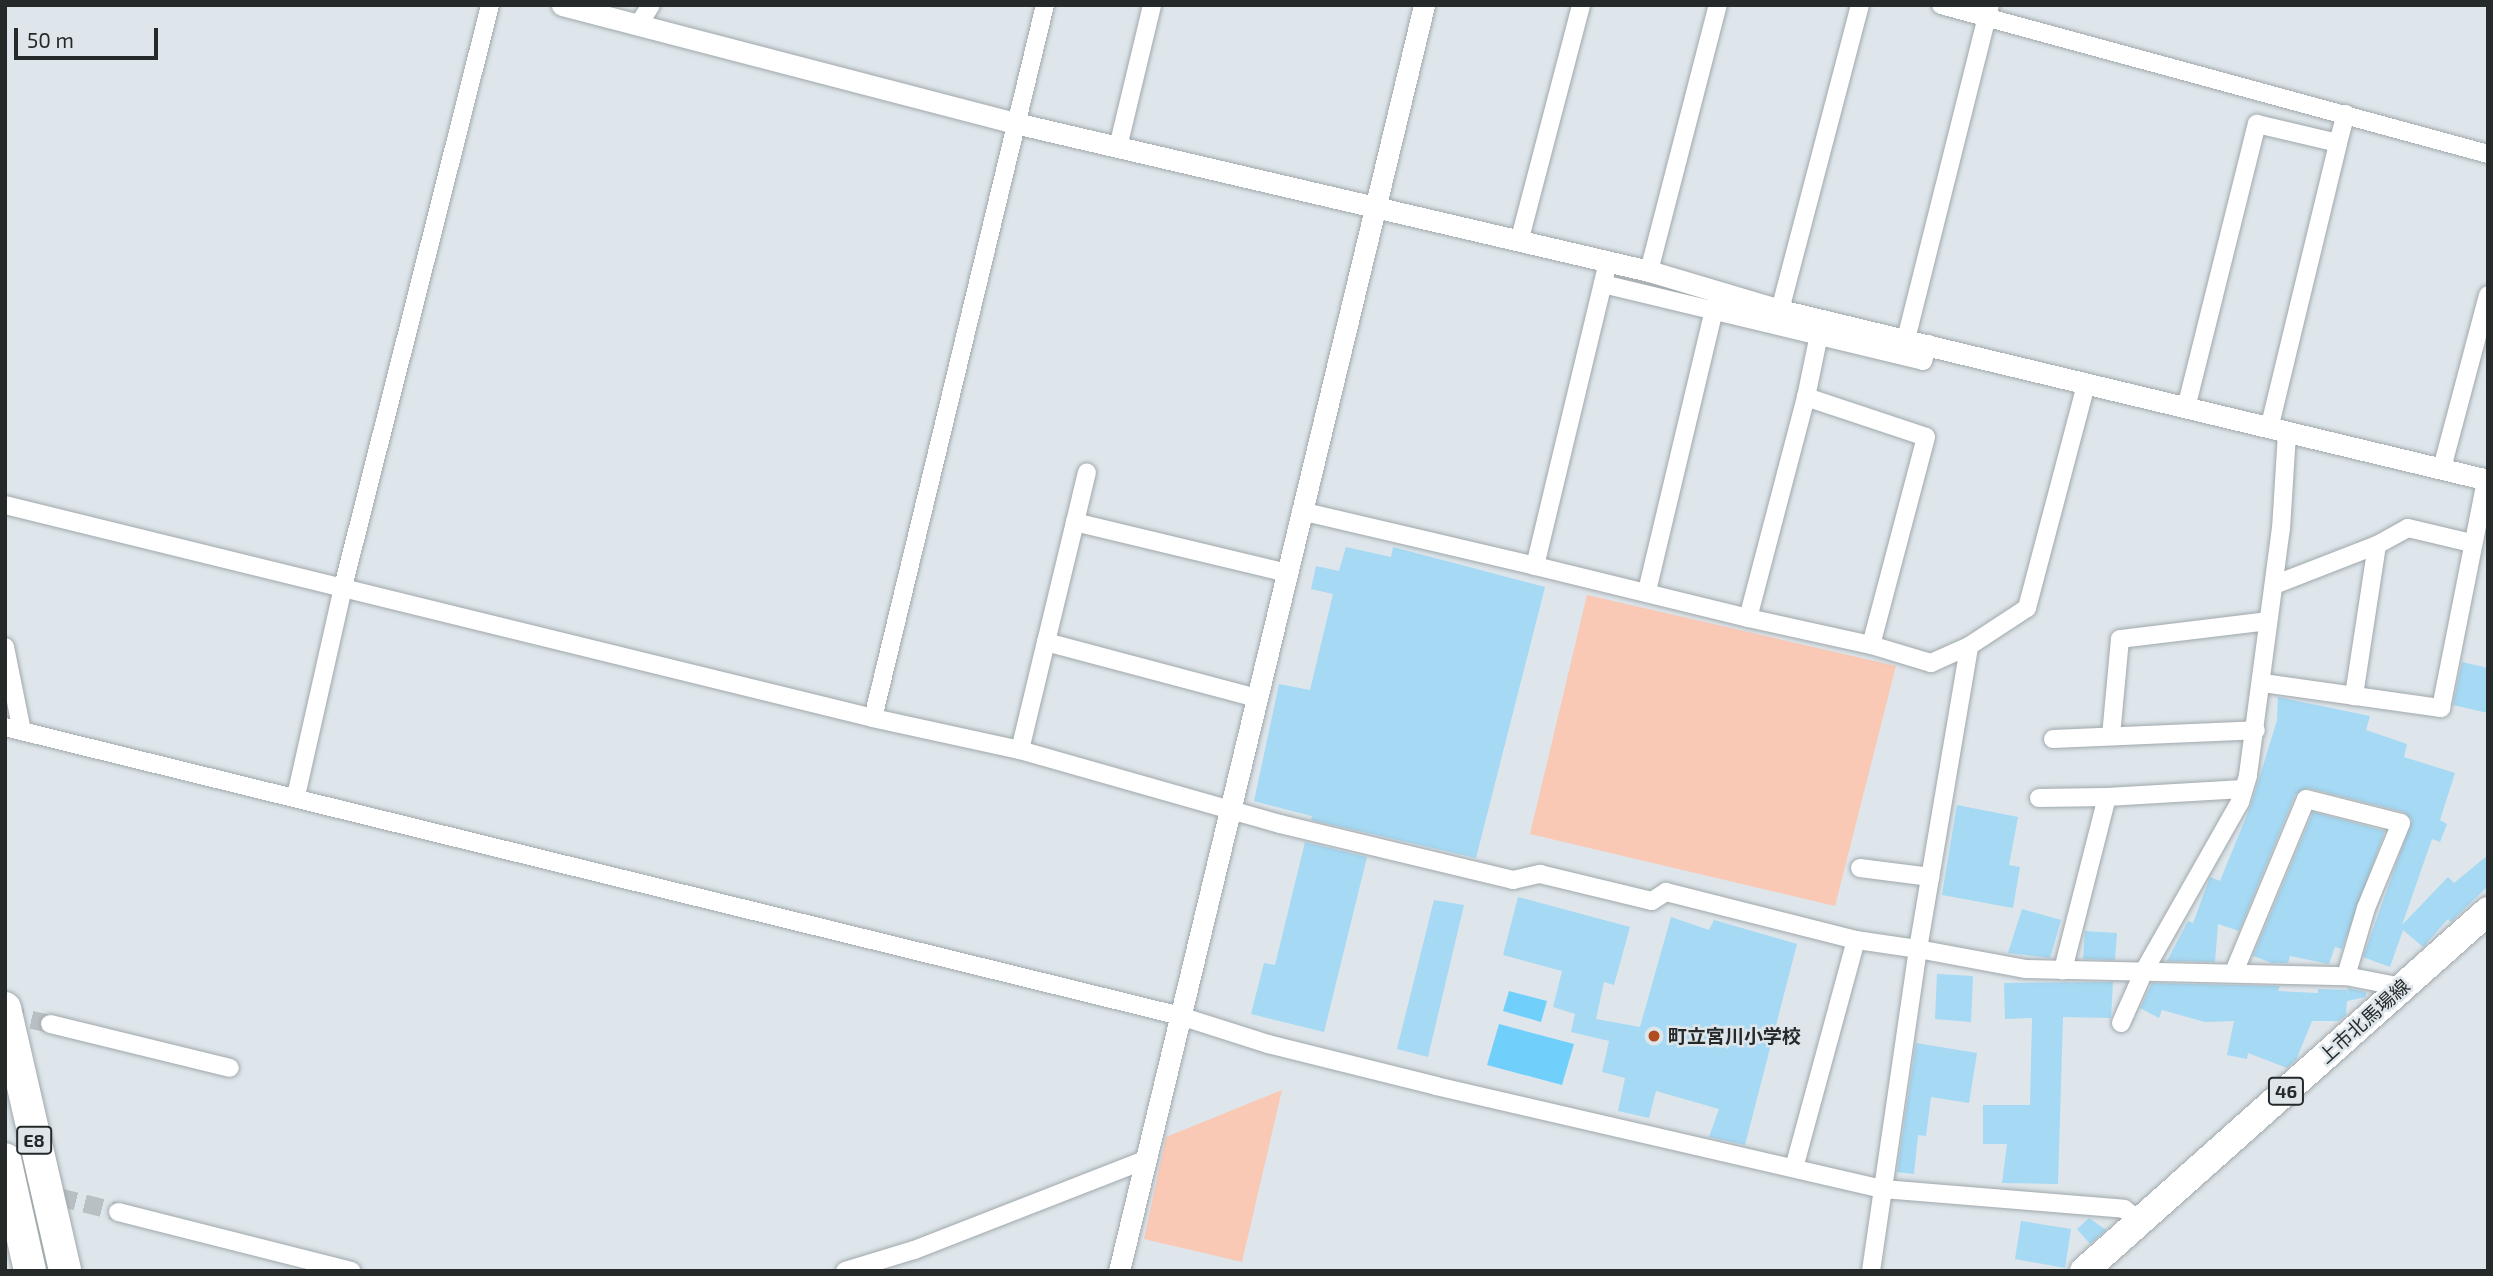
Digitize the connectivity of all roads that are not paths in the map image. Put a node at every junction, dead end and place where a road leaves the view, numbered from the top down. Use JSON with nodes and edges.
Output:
{"nodes":[{"id":1,"x":490,"y":5,"type":"edge"},
{"id":2,"x":562,"y":5,"type":"edge"},
{"id":3,"x":650,"y":5,"type":"edge"},
{"id":4,"x":1045,"y":5,"type":"edge"},
{"id":5,"x":1152,"y":5,"type":"edge"},
{"id":6,"x":1424,"y":5,"type":"edge"},
{"id":7,"x":1581,"y":5,"type":"edge"},
{"id":8,"x":1718,"y":5,"type":"edge"},
{"id":9,"x":1860,"y":5,"type":"edge"},
{"id":10,"x":1941,"y":5,"type":"edge"},
{"id":11,"x":1988,"y":12,"type":"edge"},
{"id":12,"x":639,"y":24,"type":"junction"},
{"id":13,"x":2346,"y":114,"type":"junction"},
{"id":14,"x":1015,"y":123,"type":"junction"},
{"id":15,"x":2338,"y":144,"type":"junction"},
{"id":16,"x":1118,"y":147,"type":"junction"},
{"id":17,"x":2488,"y":154,"type":"edge"},
{"id":18,"x":1376,"y":207,"type":"junction"},
{"id":19,"x":1519,"y":242,"type":"junction"},
{"id":20,"x":1608,"y":261,"type":"junction"},
{"id":21,"x":1649,"y":271,"type":"junction"},
{"id":22,"x":1603,"y":284,"type":"junction"},
{"id":23,"x":1718,"y":292,"type":"junction"},
{"id":24,"x":2488,"y":295,"type":"edge"},
{"id":25,"x":1780,"y":310,"type":"junction"},
{"id":26,"x":1713,"y":313,"type":"junction"},
{"id":27,"x":1820,"y":329,"type":"junction"},
{"id":28,"x":1906,"y":339,"type":"junction"},
{"id":29,"x":1928,"y":344,"type":"junction"},
{"id":30,"x":2086,"y":384,"type":"junction"},
{"id":31,"x":1806,"y":397,"type":"junction"},
{"id":32,"x":2186,"y":408,"type":"junction"},
{"id":33,"x":2278,"y":431,"type":"junction"},
{"id":34,"x":2442,"y":468,"type":"junction"},
{"id":35,"x":1087,"y":472,"type":"dead end"},
{"id":36,"x":2487,"y":480,"type":"edge"},
{"id":37,"x":5,"y":505,"type":"edge"},
{"id":38,"x":1301,"y":511,"type":"junction"},
{"id":39,"x":1075,"y":522,"type":"junction"},
{"id":40,"x":2471,"y":543,"type":"junction"},
{"id":41,"x":2376,"y":545,"type":"junction"},
{"id":42,"x":1535,"y":566,"type":"junction"},
{"id":43,"x":1287,"y":573,"type":"junction"},
{"id":44,"x":2274,"y":585,"type":"junction"},
{"id":45,"x":343,"y":586,"type":"junction"},
{"id":46,"x":1647,"y":592,"type":"junction"},
{"id":47,"x":1748,"y":618,"type":"junction"},
{"id":48,"x":2268,"y":621,"type":"junction"},
{"id":49,"x":1046,"y":642,"type":"junction"},
{"id":50,"x":5,"y":646,"type":"edge"},
{"id":51,"x":1871,"y":646,"type":"junction"},
{"id":52,"x":1969,"y":646,"type":"junction"},
{"id":53,"x":2263,"y":684,"type":"junction"},
{"id":54,"x":2354,"y":696,"type":"junction"},
{"id":55,"x":1256,"y":698,"type":"junction"},
{"id":56,"x":873,"y":718,"type":"junction"},
{"id":57,"x":14,"y":729,"type":"edge"},
{"id":58,"x":2256,"y":730,"type":"junction"},
{"id":59,"x":2111,"y":736,"type":"junction"},
{"id":60,"x":2053,"y":739,"type":"dead end"},
{"id":61,"x":1020,"y":750,"type":"junction"},
{"id":62,"x":2243,"y":789,"type":"junction"},
{"id":63,"x":296,"y":796,"type":"junction"},
{"id":64,"x":2107,"y":797,"type":"junction"},
{"id":65,"x":2039,"y":798,"type":"dead end"},
{"id":66,"x":1231,"y":807,"type":"junction"},
{"id":67,"x":1860,"y":868,"type":"dead end"},
{"id":68,"x":1930,"y":877,"type":"junction"},
{"id":69,"x":2488,"y":911,"type":"edge"},
{"id":70,"x":1856,"y":940,"type":"junction"},
{"id":71,"x":1918,"y":949,"type":"junction"},
{"id":72,"x":2063,"y":970,"type":"junction"},
{"id":73,"x":2144,"y":971,"type":"junction"},
{"id":74,"x":2234,"y":972,"type":"junction"},
{"id":75,"x":2346,"y":976,"type":"junction"},
{"id":76,"x":2402,"y":987,"type":"junction"},
{"id":77,"x":5,"y":1008,"type":"edge"},
{"id":78,"x":1177,"y":1015,"type":"junction"},
{"id":79,"x":2121,"y":1023,"type":"dead end"},
{"id":80,"x":50,"y":1024,"type":"tunnel mouth"},
{"id":81,"x":230,"y":1068,"type":"dead end"},
{"id":82,"x":5,"y":1159,"type":"edge"},
{"id":83,"x":1145,"y":1160,"type":"junction"},
{"id":84,"x":1794,"y":1168,"type":"junction"},
{"id":85,"x":1883,"y":1189,"type":"junction"},
{"id":86,"x":118,"y":1212,"type":"tunnel mouth"},
{"id":87,"x":2140,"y":1221,"type":"junction"},
{"id":88,"x":30,"y":1271,"type":"edge"},
{"id":89,"x":65,"y":1271,"type":"edge"},
{"id":90,"x":352,"y":1271,"type":"edge"},
{"id":91,"x":845,"y":1271,"type":"edge"},
{"id":92,"x":1119,"y":1271,"type":"edge"},
{"id":93,"x":1871,"y":1271,"type":"edge"},
{"id":94,"x":2084,"y":1271,"type":"edge"}],
"edges":[{"from":1,"to":45,"type":"street"},
{"from":2,"to":12,"type":"street"},
{"from":3,"to":12,"type":"street"},
{"from":4,"to":14,"type":"street"},
{"from":5,"to":16,"type":"street"},
{"from":6,"to":18,"type":"street"},
{"from":7,"to":19,"type":"street"},
{"from":8,"to":21,"type":"street"},
{"from":9,"to":25,"type":"street"},
{"from":10,"to":11,"type":"street"},
{"from":11,"to":13,"type":"street"},
{"from":11,"to":28,"type":"street"},
{"from":12,"to":14,"type":"street"},
{"from":13,"to":15,"type":"street"},
{"from":13,"to":17,"type":"street"},
{"from":14,"to":16,"type":"street"},
{"from":14,"to":56,"type":"street"},
{"from":15,"to":32,"type":"street"},
{"from":15,"to":33,"type":"street"},
{"from":16,"to":18,"type":"street"},
{"from":18,"to":19,"type":"street"},
{"from":18,"to":38,"type":"street"},
{"from":19,"to":20,"type":"street"},
{"from":20,"to":21,"type":"street"},
{"from":20,"to":22,"type":"street"},
{"from":21,"to":23,"type":"street"},
{"from":22,"to":26,"type":"street"},
{"from":22,"to":42,"type":"street"},
{"from":23,"to":25,"type":"street"},
{"from":23,"to":26,"type":"street"},
{"from":24,"to":34,"type":"street"},
{"from":25,"to":27,"type":"street"},
{"from":26,"to":27,"type":"street"},
{"from":26,"to":46,"type":"street"},
{"from":27,"to":28,"type":"street"},
{"from":27,"to":29,"type":"street"},
{"from":27,"to":31,"type":"street"},
{"from":28,"to":29,"type":"street"},
{"from":29,"to":30,"type":"street"},
{"from":30,"to":32,"type":"street"},
{"from":30,"to":52,"type":"street"},
{"from":31,"to":47,"type":"street"},
{"from":31,"to":51,"type":"street"},
{"from":32,"to":33,"type":"street"},
{"from":33,"to":34,"type":"street"},
{"from":33,"to":44,"type":"street"},
{"from":34,"to":36,"type":"street"},
{"from":35,"to":39,"type":"street"},
{"from":36,"to":40,"type":"street"},
{"from":37,"to":45,"type":"street"},
{"from":38,"to":42,"type":"street"},
{"from":38,"to":43,"type":"street"},
{"from":39,"to":43,"type":"street"},
{"from":39,"to":49,"type":"street"},
{"from":40,"to":41,"type":"street"},
{"from":40,"to":54,"type":"street"},
{"from":41,"to":44,"type":"street"},
{"from":41,"to":54,"type":"street"},
{"from":42,"to":46,"type":"street"},
{"from":43,"to":55,"type":"street"},
{"from":44,"to":48,"type":"street"},
{"from":45,"to":56,"type":"street"},
{"from":45,"to":63,"type":"street"},
{"from":46,"to":47,"type":"street"},
{"from":47,"to":51,"type":"street"},
{"from":48,"to":53,"type":"street"},
{"from":48,"to":59,"type":"street"},
{"from":49,"to":55,"type":"street"},
{"from":49,"to":61,"type":"street"},
{"from":50,"to":57,"type":"street"},
{"from":51,"to":52,"type":"street"},
{"from":52,"to":68,"type":"street"},
{"from":53,"to":54,"type":"street"},
{"from":53,"to":58,"type":"street"},
{"from":55,"to":66,"type":"street"},
{"from":56,"to":61,"type":"street"},
{"from":57,"to":63,"type":"street"},
{"from":58,"to":59,"type":"street"},
{"from":58,"to":62,"type":"street"},
{"from":59,"to":60,"type":"street"},
{"from":61,"to":66,"type":"street"},
{"from":62,"to":64,"type":"street"},
{"from":62,"to":73,"type":"street"},
{"from":63,"to":78,"type":"street"},
{"from":64,"to":65,"type":"street"},
{"from":64,"to":72,"type":"street"},
{"from":66,"to":70,"type":"street"},
{"from":66,"to":78,"type":"street"},
{"from":67,"to":68,"type":"street"},
{"from":68,"to":71,"type":"street"},
{"from":69,"to":76,"type":"main road","name":"上市北馬場線","number":"46"},
{"from":70,"to":71,"type":"street"},
{"from":70,"to":84,"type":"street"},
{"from":71,"to":72,"type":"street"},
{"from":71,"to":85,"type":"street"},
{"from":72,"to":73,"type":"street"},
{"from":73,"to":74,"type":"street"},
{"from":73,"to":79,"type":"street"},
{"from":74,"to":75,"type":"street"},
{"from":74,"to":75,"type":"street"},
{"from":75,"to":76,"type":"street"},
{"from":76,"to":87,"type":"main road","name":"上市北馬場線","number":"46"},
{"from":77,"to":89,"type":"highway","number":"E8"},
{"from":78,"to":83,"type":"street"},
{"from":78,"to":84,"type":"street"},
{"from":80,"to":81,"type":"street"},
{"from":82,"to":88,"type":"highway","number":"E8"},
{"from":83,"to":91,"type":"street"},
{"from":83,"to":92,"type":"street"},
{"from":84,"to":85,"type":"street"},
{"from":85,"to":87,"type":"street"},
{"from":85,"to":93,"type":"street"},
{"from":86,"to":90,"type":"street"},
{"from":87,"to":94,"type":"main road","name":"上市北馬場線","number":"46"}]}
